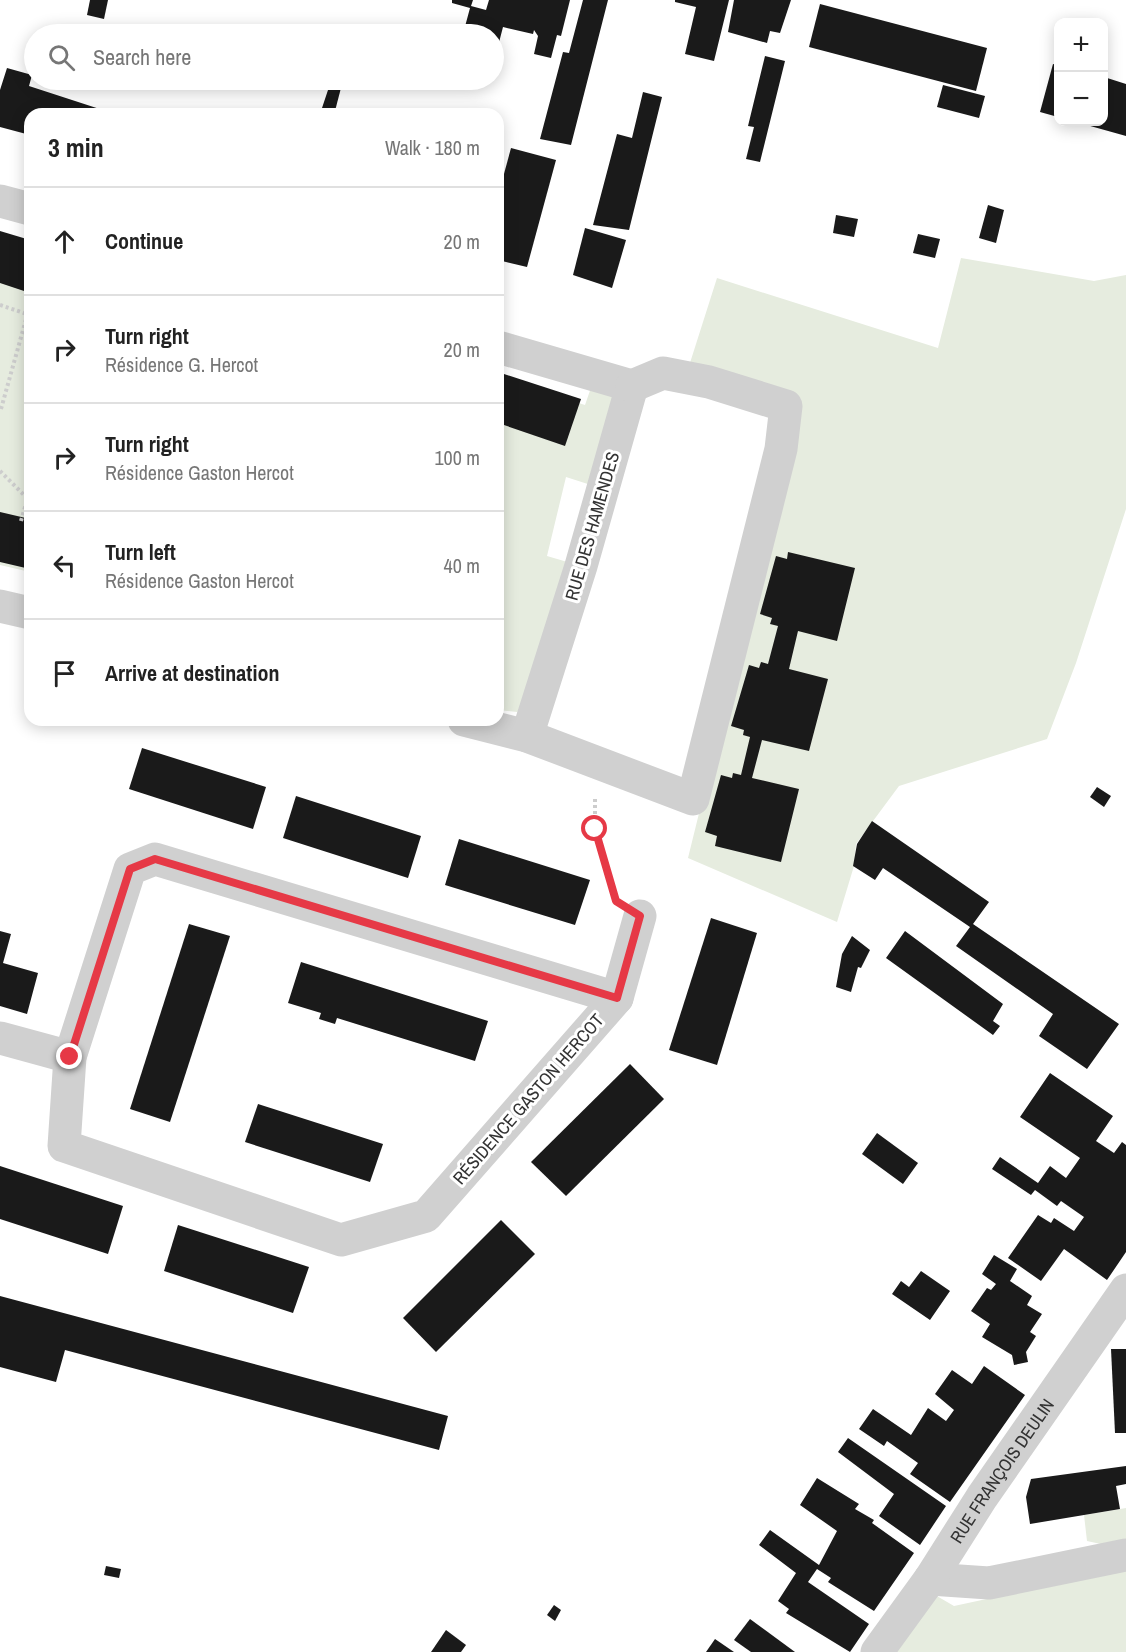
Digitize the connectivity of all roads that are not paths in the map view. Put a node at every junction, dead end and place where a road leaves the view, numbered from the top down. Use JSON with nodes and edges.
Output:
{"nodes":[{"id":1,"x":0,"y":201,"type":"edge"},
{"id":2,"x":24,"y":207,"type":"edge"},
{"id":3,"x":504,"y":349,"type":"edge"},
{"id":4,"x":632,"y":386,"type":"junction"},
{"id":5,"x":0,"y":606,"type":"edge"},
{"id":6,"x":24,"y":612,"type":"edge"},
{"id":7,"x":488,"y":726,"type":"edge"},
{"id":8,"x":527,"y":736,"type":"junction"},
{"id":9,"x":640,"y":916,"type":"road end"},
{"id":10,"x":617,"y":998,"type":"junction"},
{"id":11,"x":0,"y":1038,"type":"edge"},
{"id":12,"x":70,"y":1057,"type":"junction"},
{"id":13,"x":1126,"y":1290,"type":"edge"},
{"id":14,"x":1126,"y":1555,"type":"edge"},
{"id":15,"x":930,"y":1579,"type":"junction"},
{"id":16,"x":877,"y":1652,"type":"edge"}],
"edges":[{"from":1,"to":2,"type":"street"},
{"from":3,"to":4,"type":"street"},
{"from":4,"to":8,"type":"street","name":"RUE DES HAMENDES"},
{"from":4,"to":8,"type":"street"},
{"from":5,"to":6,"type":"street"},
{"from":7,"to":8,"type":"street"},
{"from":9,"to":10,"type":"street"},
{"from":10,"to":12,"type":"street","name":"RÉSIDENCE GASTON HERCOT"},
{"from":10,"to":12,"type":"street","name":"RÉSIDENCE GASTON HERCOT"},
{"from":11,"to":12,"type":"street"},
{"from":13,"to":15,"type":"street","name":"RUE FRANÇOIS DEULIN"},
{"from":14,"to":15,"type":"street"},
{"from":15,"to":16,"type":"street","name":"RUE FRANÇOIS DEULIN"}]}
